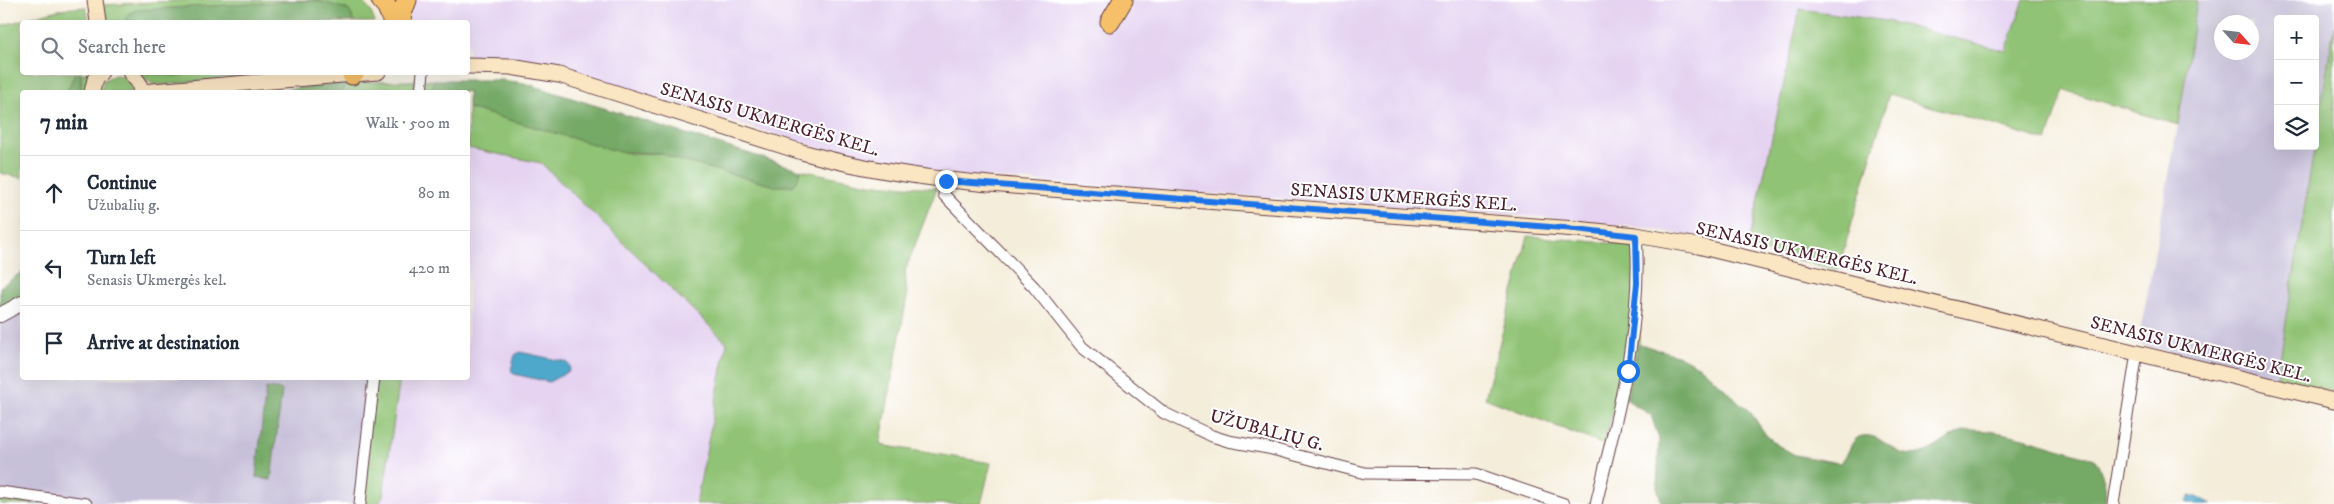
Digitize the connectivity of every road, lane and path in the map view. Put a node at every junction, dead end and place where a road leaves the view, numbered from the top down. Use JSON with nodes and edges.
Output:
{"nodes":[{"id":1,"x":95,"y":0,"type":"edge"},
{"id":2,"x":379,"y":0,"type":"edge"},
{"id":3,"x":407,"y":0,"type":"edge"},
{"id":4,"x":1123,"y":0,"type":"edge"},
{"id":5,"x":98,"y":20,"type":"edge"},
{"id":6,"x":381,"y":20,"type":"edge"},
{"id":7,"x":392,"y":20,"type":"edge"},
{"id":8,"x":402,"y":20,"type":"edge"},
{"id":9,"x":1110,"y":22,"type":"dead end"},
{"id":10,"x":470,"y":66,"type":"edge"},
{"id":11,"x":98,"y":75,"type":"edge"},
{"id":12,"x":132,"y":75,"type":"edge"},
{"id":13,"x":342,"y":75,"type":"edge"},
{"id":14,"x":423,"y":75,"type":"edge"},
{"id":15,"x":92,"y":90,"type":"edge"},
{"id":16,"x":141,"y":90,"type":"edge"},
{"id":17,"x":165,"y":90,"type":"edge"},
{"id":18,"x":421,"y":90,"type":"edge"},
{"id":19,"x":946,"y":181,"type":"junction"},
{"id":20,"x":1636,"y":236,"type":"junction"},
{"id":21,"x":20,"y":304,"type":"edge"},
{"id":22,"x":0,"y":315,"type":"edge"},
{"id":23,"x":2137,"y":352,"type":"junction"},
{"id":24,"x":374,"y":380,"type":"edge"},
{"id":25,"x":2334,"y":401,"type":"edge"},
{"id":26,"x":0,"y":492,"type":"edge"},
{"id":27,"x":86,"y":504,"type":"edge"},
{"id":28,"x":360,"y":504,"type":"edge"},
{"id":29,"x":1564,"y":504,"type":"edge"},
{"id":30,"x":1596,"y":504,"type":"edge"},
{"id":31,"x":2113,"y":504,"type":"edge"}],
"edges":[{"from":1,"to":5,"type":"main road"},
{"from":2,"to":6,"type":"highway"},
{"from":2,"to":7,"type":"highway"},
{"from":3,"to":8,"type":"highway"},
{"from":4,"to":9,"type":"highway"},
{"from":10,"to":19,"type":"main road","name":"SENASIS UKMERGĖS KEL."},
{"from":11,"to":15,"type":"main road"},
{"from":12,"to":16,"type":"main road"},
{"from":13,"to":17,"type":"main road"},
{"from":14,"to":18,"type":"street"},
{"from":19,"to":20,"type":"main road","name":"SENASIS UKMERGĖS KEL."},
{"from":19,"to":29,"type":"street","name":"UŽUBALIŲ G."},
{"from":20,"to":23,"type":"main road","name":"SENASIS UKMERGĖS KEL."},
{"from":20,"to":30,"type":"street"},
{"from":21,"to":22,"type":"street"},
{"from":23,"to":25,"type":"main road","name":"SENASIS UKMERGĖS KEL."},
{"from":23,"to":31,"type":"street"},
{"from":24,"to":28,"type":"street"},
{"from":26,"to":27,"type":"street"}]}
